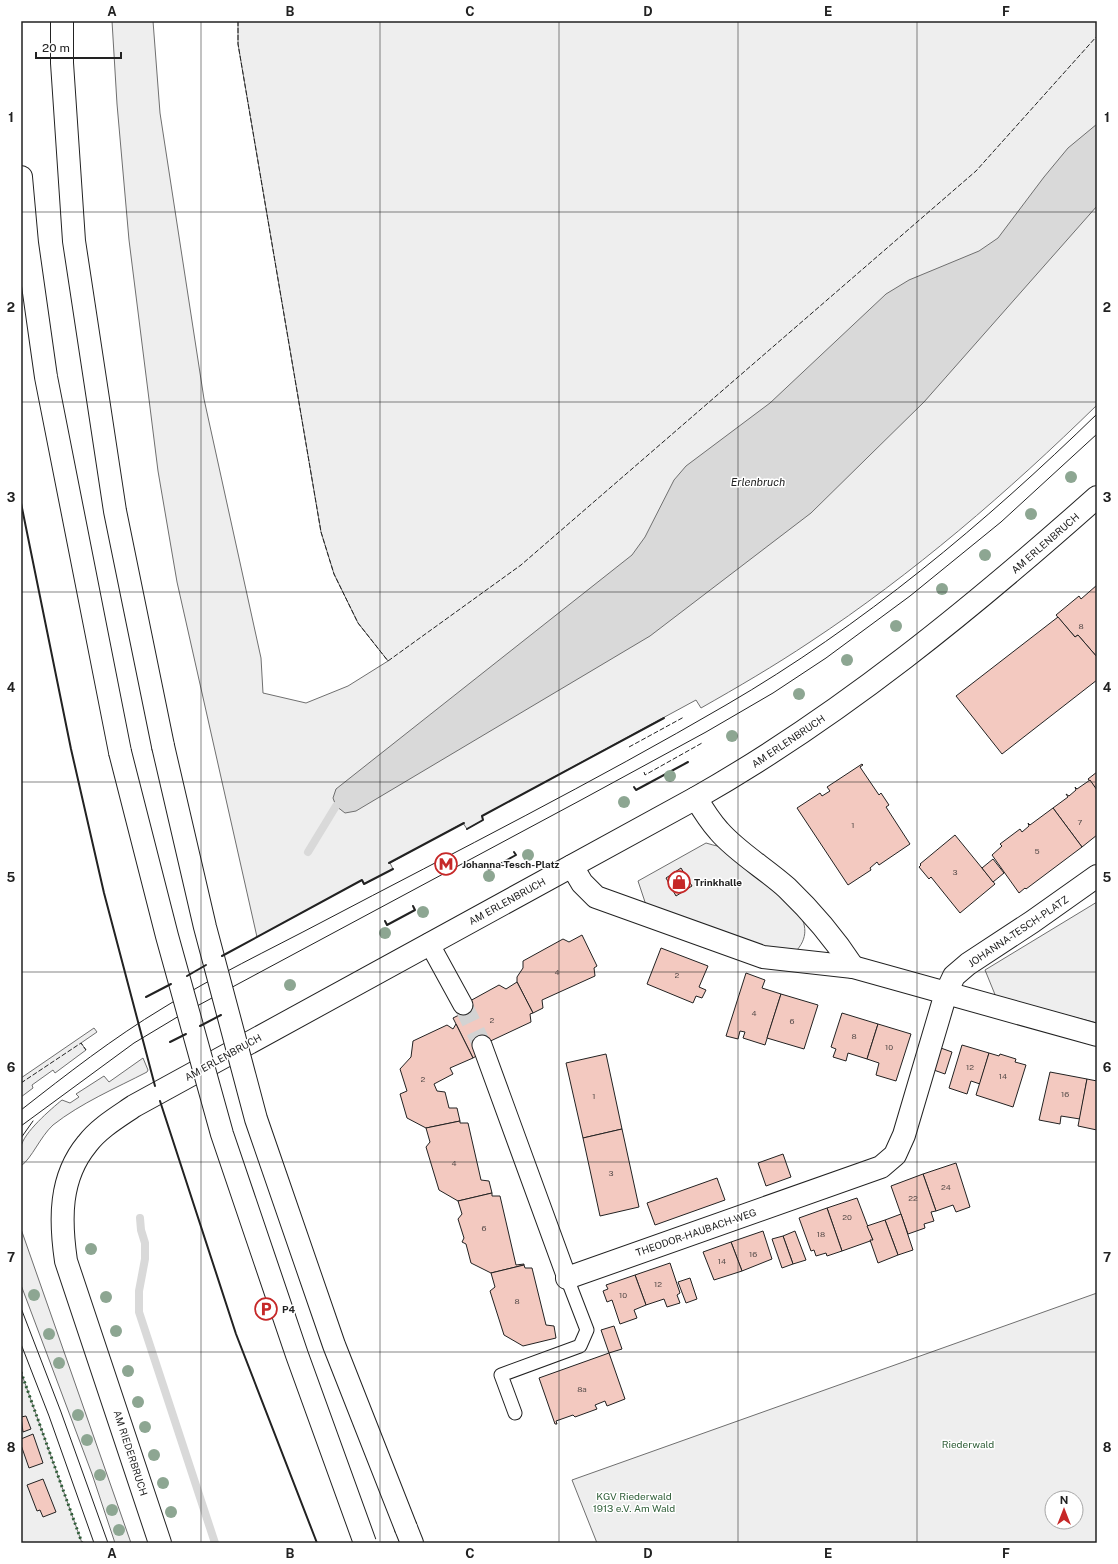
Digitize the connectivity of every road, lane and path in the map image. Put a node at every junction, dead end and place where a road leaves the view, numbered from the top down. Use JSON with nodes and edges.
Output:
{"nodes":[{"id":1,"x":62,"y":21,"type":"edge"},
{"id":2,"x":21,"y":177,"type":"edge"},
{"id":3,"x":21,"y":220,"type":"edge"},
{"id":4,"x":27,"y":243,"type":"junction"},
{"id":5,"x":1097,"y":497,"type":"edge"},
{"id":6,"x":696,"y":798,"type":"junction"},
{"id":7,"x":572,"y":866,"type":"junction"},
{"id":8,"x":1097,"y":876,"type":"edge"},
{"id":9,"x":429,"y":943,"type":"junction"},
{"id":10,"x":853,"y":967,"type":"junction"},
{"id":11,"x":946,"y":993,"type":"junction"},
{"id":12,"x":463,"y":1006,"type":"tunnel mouth"},
{"id":13,"x":1097,"y":1036,"type":"edge"},
{"id":14,"x":482,"y":1045,"type":"tunnel mouth"},
{"id":15,"x":210,"y":1064,"type":"junction"},
{"id":16,"x":227,"y":1126,"type":"dead end"},
{"id":17,"x":567,"y":1278,"type":"junction"},
{"id":18,"x":102,"y":1364,"type":"joint"},
{"id":19,"x":515,"y":1413,"type":"dead end"},
{"id":20,"x":409,"y":1536,"type":"edge"},
{"id":21,"x":160,"y":1543,"type":"edge"},
{"id":22,"x":365,"y":1543,"type":"edge"}],
"edges":[{"from":1,"to":20,"type":"main road","bridge":true},
{"from":2,"to":4,"type":"main road"},
{"from":3,"to":4,"type":"main road"},
{"from":4,"to":22,"type":"main road","bridge":true},
{"from":5,"to":6,"type":"main road","name":"AM ERLENBRUCH"},
{"from":6,"to":7,"type":"main road","name":"AM ERLENBRUCH"},
{"from":6,"to":10,"type":"main road"},
{"from":7,"to":9,"type":"main road","name":"AM ERLENBRUCH"},
{"from":7,"to":10,"type":"main road"},
{"from":8,"to":11,"type":"main road","name":"JOHANNA-TESCH-PLATZ"},
{"from":9,"to":12,"type":"street"},
{"from":9,"to":15,"type":"main road","name":"AM ERLENBRUCH"},
{"from":10,"to":11,"type":"main road"},
{"from":11,"to":13,"type":"main road"},
{"from":11,"to":17,"type":"main road","name":"THEODOR-HAUBACH-WEG"},
{"from":14,"to":17,"type":"street"},
{"from":15,"to":16,"type":"lane"},
{"from":15,"to":18,"type":"main road","name":"AM ERLENBRUCH"},
{"from":17,"to":19,"type":"lane"},
{"from":18,"to":21,"type":"main road","name":"AM RIEDERBRUCH"}]}
